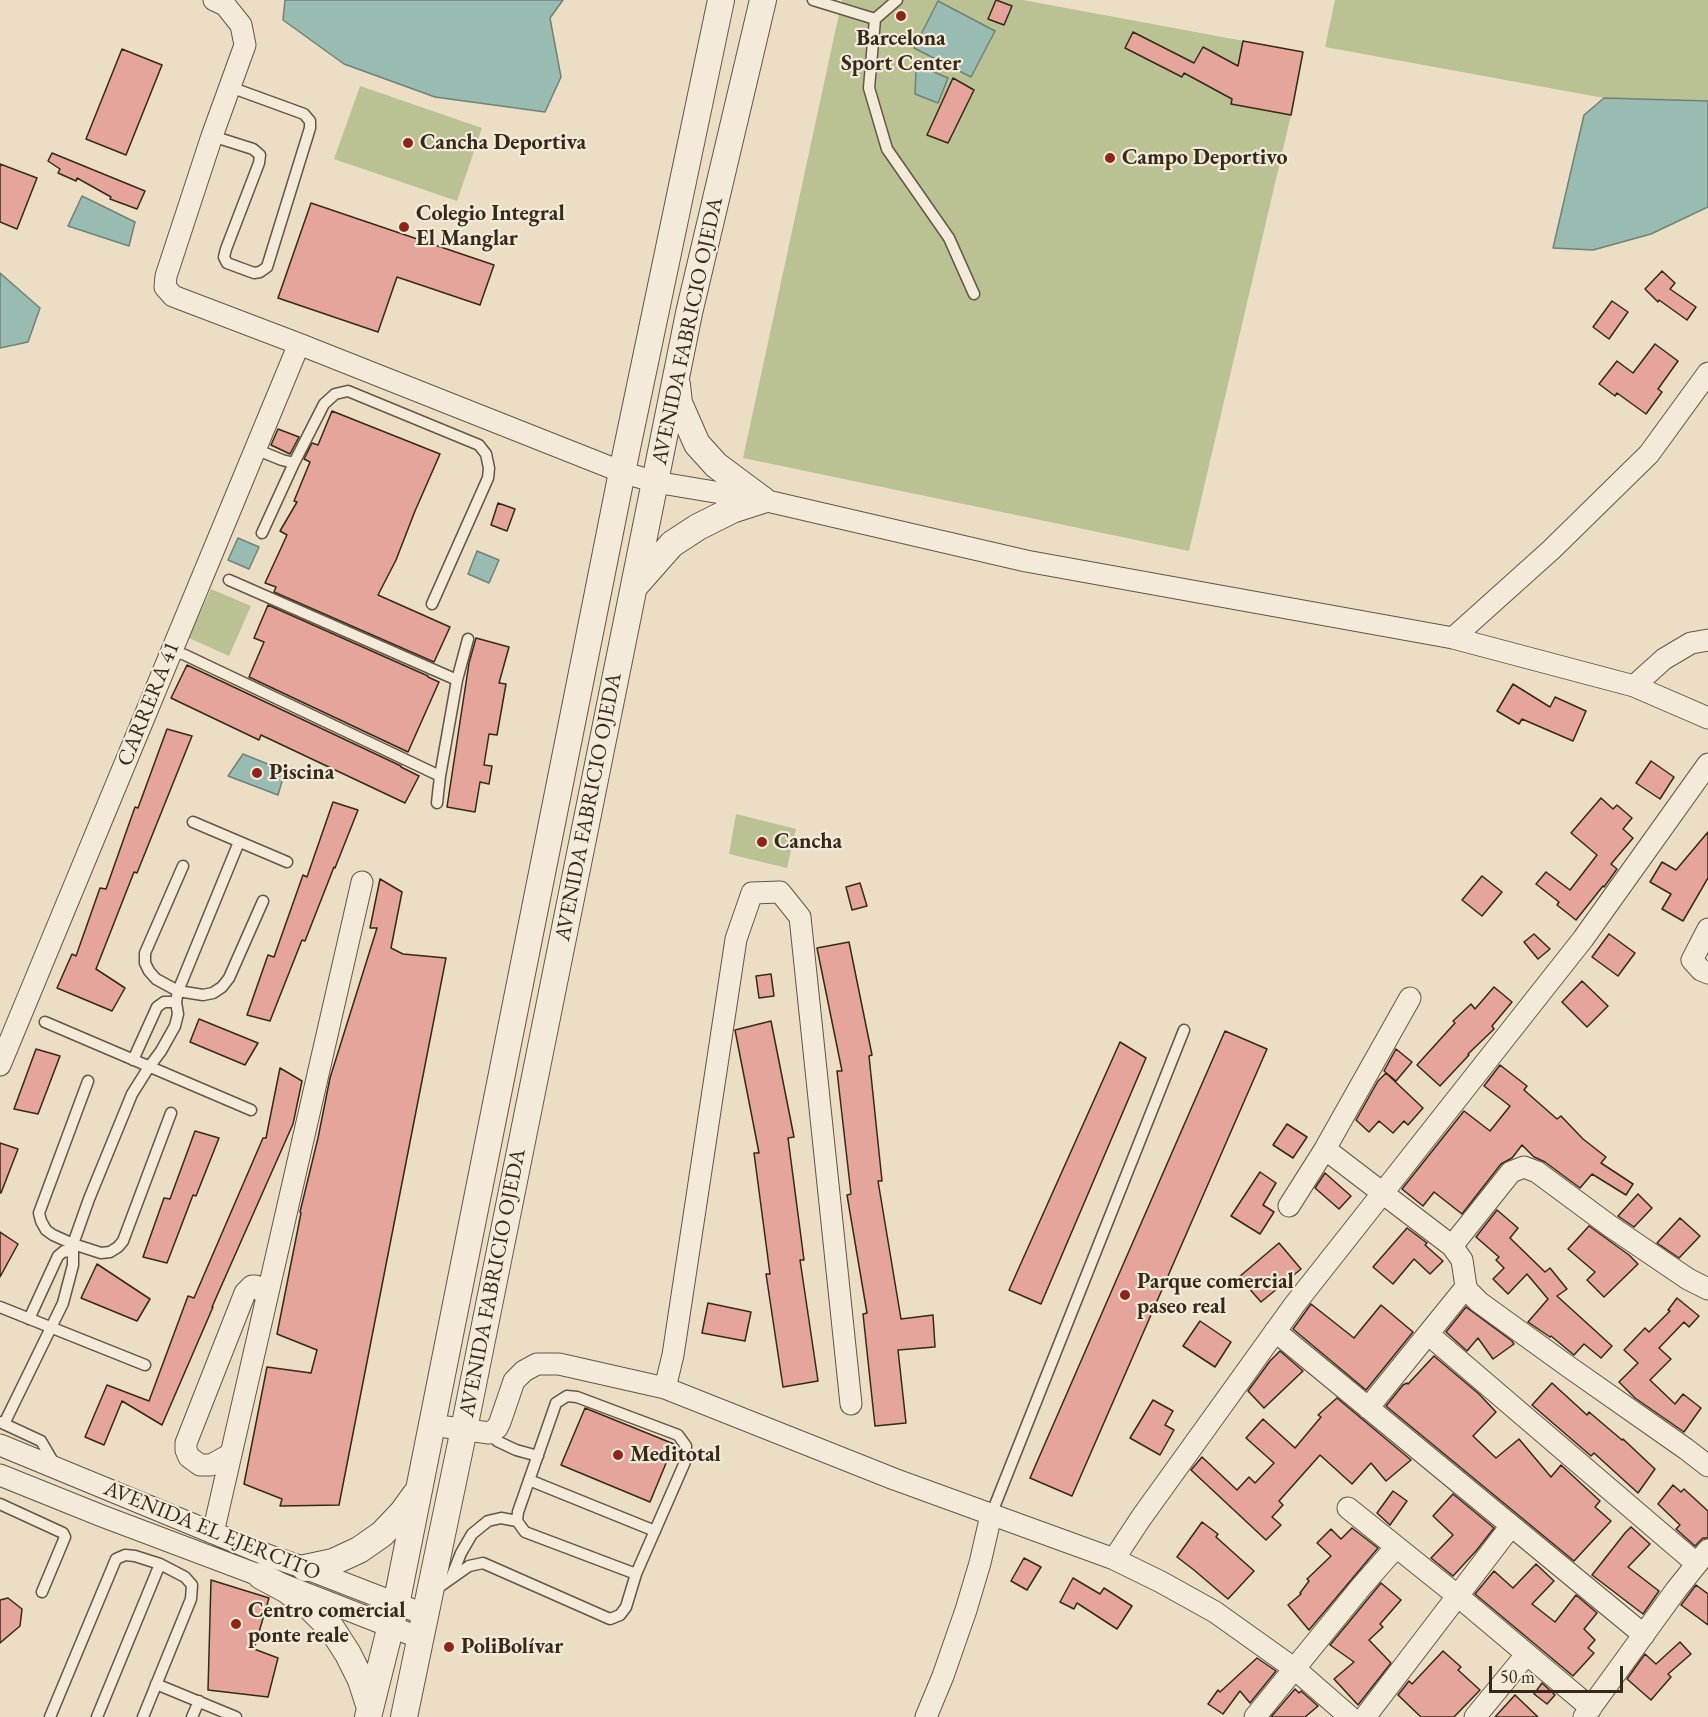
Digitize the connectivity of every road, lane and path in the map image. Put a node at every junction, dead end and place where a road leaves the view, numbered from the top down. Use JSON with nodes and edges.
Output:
{"nodes":[{"id":1,"x":214,"y":0,"type":"edge"},
{"id":2,"x":722,"y":0,"type":"edge"},
{"id":3,"x":763,"y":0,"type":"edge"},
{"id":4,"x":813,"y":0,"type":"edge"},
{"id":5,"x":897,"y":0,"type":"edge"},
{"id":6,"x":875,"y":19,"type":"junction"},
{"id":7,"x":231,"y":87,"type":"junction"},
{"id":8,"x":212,"y":136,"type":"junction"},
{"id":9,"x":974,"y":294,"type":"dead end"},
{"id":10,"x":298,"y":344,"type":"junction"},
{"id":11,"x":1708,"y":373,"type":"edge"},
{"id":12,"x":676,"y":377,"type":"junction"},
{"id":13,"x":255,"y":449,"type":"junction"},
{"id":14,"x":294,"y":463,"type":"junction"},
{"id":15,"x":622,"y":472,"type":"junction"},
{"id":16,"x":655,"y":482,"type":"junction"},
{"id":17,"x":763,"y":500,"type":"junction"},
{"id":18,"x":262,"y":532,"type":"dead end"},
{"id":19,"x":229,"y":580,"type":"dead end"},
{"id":20,"x":634,"y":587,"type":"junction"},
{"id":21,"x":432,"y":604,"type":"dead end"},
{"id":22,"x":1454,"y":638,"type":"junction"},
{"id":23,"x":468,"y":639,"type":"dead end"},
{"id":24,"x":1708,"y":640,"type":"edge"},
{"id":25,"x":171,"y":650,"type":"junction"},
{"id":26,"x":457,"y":680,"type":"junction"},
{"id":27,"x":1634,"y":686,"type":"junction"},
{"id":28,"x":1708,"y":718,"type":"edge"},
{"id":29,"x":1708,"y":764,"type":"edge"},
{"id":30,"x":440,"y":776,"type":"junction"},
{"id":31,"x":437,"y":803,"type":"dead end"},
{"id":32,"x":193,"y":822,"type":"dead end"},
{"id":33,"x":239,"y":842,"type":"junction"},
{"id":34,"x":287,"y":862,"type":"dead end"},
{"id":35,"x":183,"y":866,"type":"dead end"},
{"id":36,"x":362,"y":882,"type":"dead end"},
{"id":37,"x":263,"y":901,"type":"dead end"},
{"id":38,"x":1708,"y":929,"type":"edge"},
{"id":39,"x":1708,"y":974,"type":"edge"},
{"id":40,"x":177,"y":996,"type":"junction"},
{"id":41,"x":1410,"y":998,"type":"dead end"},
{"id":42,"x":45,"y":1022,"type":"dead end"},
{"id":43,"x":1184,"y":1030,"type":"dead end"},
{"id":44,"x":133,"y":1060,"type":"junction"},
{"id":45,"x":0,"y":1065,"type":"edge"},
{"id":46,"x":149,"y":1067,"type":"junction"},
{"id":47,"x":88,"y":1081,"type":"dead end"},
{"id":48,"x":251,"y":1110,"type":"dead end"},
{"id":49,"x":171,"y":1113,"type":"dead end"},
{"id":50,"x":1325,"y":1149,"type":"junction"},
{"id":51,"x":1383,"y":1193,"type":"junction"},
{"id":52,"x":1289,"y":1206,"type":"dead end"},
{"id":53,"x":1452,"y":1246,"type":"junction"},
{"id":54,"x":73,"y":1248,"type":"junction"},
{"id":55,"x":1466,"y":1287,"type":"junction"},
{"id":56,"x":1708,"y":1289,"type":"edge"},
{"id":57,"x":267,"y":1296,"type":"junction"},
{"id":58,"x":0,"y":1307,"type":"edge"},
{"id":59,"x":29,"y":1319,"type":"junction"},
{"id":60,"x":50,"y":1329,"type":"junction"},
{"id":61,"x":1275,"y":1331,"type":"junction"},
{"id":62,"x":1428,"y":1334,"type":"junction"},
{"id":63,"x":145,"y":1365,"type":"dead end"},
{"id":64,"x":665,"y":1388,"type":"junction"},
{"id":65,"x":851,"y":1404,"type":"dead end"},
{"id":66,"x":1368,"y":1407,"type":"junction"},
{"id":67,"x":432,"y":1425,"type":"junction"},
{"id":68,"x":464,"y":1429,"type":"junction"},
{"id":69,"x":2,"y":1431,"type":"edge"},
{"id":70,"x":489,"y":1433,"type":"junction"},
{"id":71,"x":231,"y":1454,"type":"junction"},
{"id":72,"x":538,"y":1456,"type":"junction"},
{"id":73,"x":1708,"y":1466,"type":"edge"},
{"id":74,"x":0,"y":1475,"type":"edge"},
{"id":75,"x":529,"y":1480,"type":"junction"},
{"id":76,"x":418,"y":1489,"type":"junction"},
{"id":77,"x":0,"y":1504,"type":"edge"},
{"id":78,"x":1348,"y":1508,"type":"dead end"},
{"id":79,"x":991,"y":1515,"type":"junction"},
{"id":80,"x":517,"y":1521,"type":"junction"},
{"id":81,"x":1511,"y":1526,"type":"junction"},
{"id":82,"x":655,"y":1531,"type":"junction"},
{"id":83,"x":213,"y":1533,"type":"junction"},
{"id":84,"x":1396,"y":1547,"type":"junction"},
{"id":85,"x":1702,"y":1557,"type":"edge"},
{"id":86,"x":1114,"y":1559,"type":"junction"},
{"id":87,"x":160,"y":1564,"type":"junction"},
{"id":88,"x":305,"y":1568,"type":"junction"},
{"id":89,"x":636,"y":1574,"type":"junction"},
{"id":90,"x":261,"y":1576,"type":"junction"},
{"id":91,"x":450,"y":1578,"type":"junction"},
{"id":92,"x":42,"y":1592,"type":"dead end"},
{"id":93,"x":1458,"y":1597,"type":"junction"},
{"id":94,"x":393,"y":1615,"type":"junction"},
{"id":95,"x":425,"y":1616,"type":"junction"},
{"id":96,"x":1644,"y":1635,"type":"junction"},
{"id":97,"x":1526,"y":1655,"type":"junction"},
{"id":98,"x":1295,"y":1669,"type":"junction"},
{"id":99,"x":380,"y":1671,"type":"junction"},
{"id":100,"x":156,"y":1684,"type":"junction"},
{"id":101,"x":410,"y":1685,"type":"junction"},
{"id":102,"x":199,"y":1701,"type":"junction"},
{"id":103,"x":1588,"y":1712,"type":"edge"},
{"id":104,"x":369,"y":1713,"type":"edge"},
{"id":105,"x":50,"y":1717,"type":"edge"},
{"id":106,"x":97,"y":1717,"type":"edge"},
{"id":107,"x":143,"y":1717,"type":"edge"},
{"id":108,"x":192,"y":1717,"type":"edge"},
{"id":109,"x":236,"y":1717,"type":"edge"},
{"id":110,"x":404,"y":1717,"type":"edge"},
{"id":111,"x":926,"y":1717,"type":"edge"},
{"id":112,"x":1255,"y":1717,"type":"edge"},
{"id":113,"x":1350,"y":1717,"type":"edge"},
{"id":114,"x":1365,"y":1717,"type":"edge"},
{"id":115,"x":1475,"y":1717,"type":"edge"}],
"edges":[{"from":1,"to":7,"type":"street"},
{"from":2,"to":15,"type":"street","name":"AVENIDA FABRICIO OJEDA"},
{"from":3,"to":12,"type":"street","name":"AVENIDA FABRICIO OJEDA"},
{"from":4,"to":6,"type":"lane"},
{"from":5,"to":6,"type":"lane"},
{"from":6,"to":9,"type":"lane"},
{"from":7,"to":8,"type":"street"},
{"from":7,"to":8,"type":"lane"},
{"from":8,"to":10,"type":"street"},
{"from":10,"to":13,"type":"street","name":"CARRERA 41"},
{"from":10,"to":15,"type":"street"},
{"from":11,"to":22,"type":"street"},
{"from":12,"to":16,"type":"street","name":"AVENIDA FABRICIO OJEDA"},
{"from":12,"to":17,"type":"street"},
{"from":13,"to":14,"type":"lane"},
{"from":13,"to":25,"type":"street","name":"CARRERA 41"},
{"from":14,"to":18,"type":"lane"},
{"from":14,"to":21,"type":"lane"},
{"from":15,"to":16,"type":"street"},
{"from":15,"to":67,"type":"street","name":"AVENIDA FABRICIO OJEDA"},
{"from":16,"to":17,"type":"street"},
{"from":16,"to":20,"type":"street","name":"AVENIDA FABRICIO OJEDA"},
{"from":17,"to":20,"type":"street"},
{"from":17,"to":22,"type":"street"},
{"from":19,"to":26,"type":"lane"},
{"from":20,"to":68,"type":"street","name":"AVENIDA FABRICIO OJEDA"},
{"from":22,"to":27,"type":"street"},
{"from":23,"to":26,"type":"lane"},
{"from":24,"to":27,"type":"street"},
{"from":25,"to":30,"type":"lane"},
{"from":25,"to":45,"type":"street","name":"CARRERA 41"},
{"from":26,"to":30,"type":"lane"},
{"from":27,"to":28,"type":"street"},
{"from":29,"to":51,"type":"street"},
{"from":30,"to":31,"type":"lane"},
{"from":32,"to":33,"type":"lane"},
{"from":33,"to":34,"type":"lane"},
{"from":33,"to":40,"type":"lane"},
{"from":35,"to":40,"type":"lane"},
{"from":36,"to":57,"type":"street"},
{"from":37,"to":40,"type":"lane"},
{"from":38,"to":39,"type":"street"},
{"from":40,"to":44,"type":"lane"},
{"from":40,"to":46,"type":"lane"},
{"from":41,"to":50,"type":"street"},
{"from":42,"to":44,"type":"lane"},
{"from":43,"to":79,"type":"lane"},
{"from":44,"to":46,"type":"lane"},
{"from":46,"to":48,"type":"lane"},
{"from":46,"to":54,"type":"lane"},
{"from":47,"to":54,"type":"lane"},
{"from":49,"to":54,"type":"lane"},
{"from":50,"to":51,"type":"street"},
{"from":50,"to":52,"type":"street"},
{"from":51,"to":53,"type":"street"},
{"from":51,"to":61,"type":"street"},
{"from":53,"to":55,"type":"street"},
{"from":53,"to":56,"type":"street"},
{"from":54,"to":59,"type":"lane"},
{"from":54,"to":60,"type":"lane"},
{"from":55,"to":62,"type":"street"},
{"from":55,"to":73,"type":"street"},
{"from":57,"to":71,"type":"street"},
{"from":57,"to":71,"type":"street"},
{"from":58,"to":59,"type":"lane"},
{"from":59,"to":60,"type":"lane"},
{"from":60,"to":63,"type":"lane"},
{"from":60,"to":69,"type":"lane"},
{"from":61,"to":66,"type":"street"},
{"from":61,"to":86,"type":"street"},
{"from":62,"to":66,"type":"street"},
{"from":62,"to":85,"type":"street"},
{"from":64,"to":65,"type":"street"},
{"from":64,"to":70,"type":"street"},
{"from":64,"to":79,"type":"street"},
{"from":66,"to":81,"type":"street"},
{"from":67,"to":68,"type":"street"},
{"from":67,"to":76,"type":"street","name":"AVENIDA FABRICIO OJEDA"},
{"from":68,"to":70,"type":"street"},
{"from":68,"to":95,"type":"street","name":"AVENIDA FABRICIO OJEDA"},
{"from":69,"to":83,"type":"street","name":"AVENIDA EL EJERCITO"},
{"from":70,"to":72,"type":"lane"},
{"from":71,"to":83,"type":"street"},
{"from":72,"to":75,"type":"lane"},
{"from":72,"to":82,"type":"lane"},
{"from":74,"to":90,"type":"street","name":"AVENIDA EL EJERCITO"},
{"from":75,"to":80,"type":"lane"},
{"from":75,"to":82,"type":"lane"},
{"from":76,"to":88,"type":"street"},
{"from":76,"to":94,"type":"street","name":"AVENIDA FABRICIO OJEDA"},
{"from":77,"to":92,"type":"lane"},
{"from":78,"to":84,"type":"street"},
{"from":79,"to":86,"type":"street"},
{"from":79,"to":111,"type":"street"},
{"from":80,"to":89,"type":"lane"},
{"from":80,"to":91,"type":"lane"},
{"from":81,"to":93,"type":"street"},
{"from":81,"to":96,"type":"street"},
{"from":82,"to":89,"type":"lane"},
{"from":83,"to":88,"type":"street","name":"AVENIDA EL EJERCITO"},
{"from":84,"to":93,"type":"street"},
{"from":84,"to":98,"type":"street"},
{"from":85,"to":96,"type":"street"},
{"from":86,"to":98,"type":"street"},
{"from":87,"to":100,"type":"lane"},
{"from":87,"to":105,"type":"lane"},
{"from":87,"to":106,"type":"lane"},
{"from":88,"to":94,"type":"street","name":"AVENIDA EL EJERCITO"},
{"from":89,"to":91,"type":"lane"},
{"from":90,"to":94,"type":"street","name":"AVENIDA EL EJERCITO"},
{"from":90,"to":104,"type":"street"},
{"from":91,"to":95,"type":"lane"},
{"from":93,"to":97,"type":"street"},
{"from":93,"to":114,"type":"street"},
{"from":94,"to":95,"type":"street","name":"AVENIDA EL EJERCITO"},
{"from":94,"to":99,"type":"street","name":"AVENIDA FABRICIO OJEDA"},
{"from":95,"to":101,"type":"street","name":"AVENIDA FABRICIO OJEDA"},
{"from":96,"to":103,"type":"street"},
{"from":97,"to":103,"type":"street"},
{"from":97,"to":115,"type":"street"},
{"from":98,"to":112,"type":"street"},
{"from":98,"to":113,"type":"street"},
{"from":99,"to":101,"type":"street"},
{"from":99,"to":104,"type":"street","name":"AVENIDA FABRICIO OJEDA"},
{"from":100,"to":102,"type":"lane"},
{"from":100,"to":107,"type":"lane"},
{"from":101,"to":110,"type":"street","name":"AVENIDA FABRICIO OJEDA"},
{"from":102,"to":108,"type":"lane"},
{"from":102,"to":109,"type":"lane"}]}
